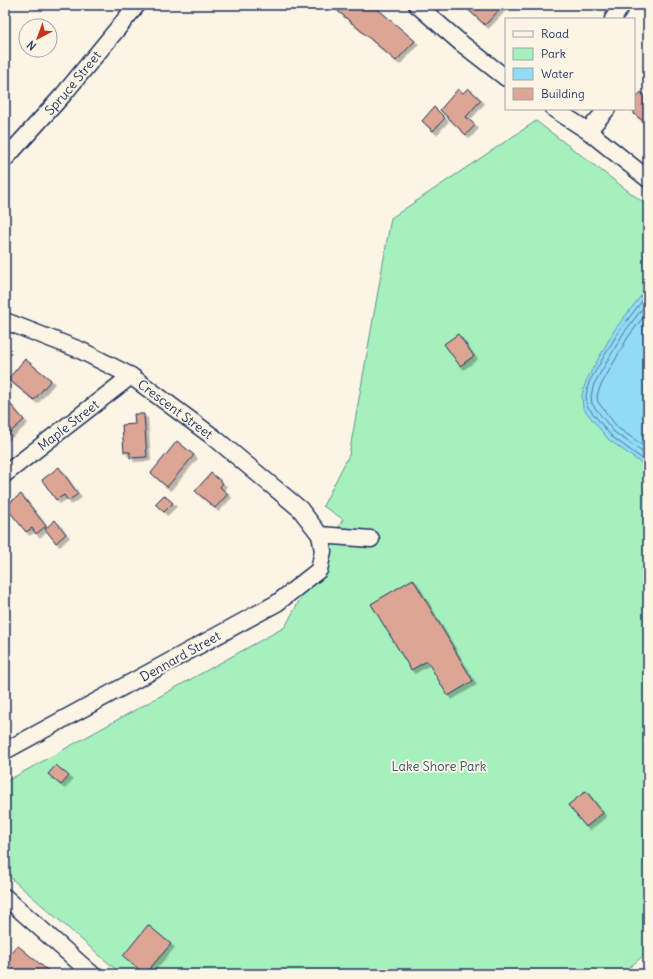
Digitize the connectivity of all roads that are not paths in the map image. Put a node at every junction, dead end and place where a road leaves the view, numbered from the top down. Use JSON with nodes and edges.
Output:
{"nodes":[{"id":1,"x":137,"y":5,"type":"edge"},
{"id":2,"x":417,"y":5,"type":"edge"},
{"id":3,"x":622,"y":5,"type":"edge"},
{"id":4,"x":614,"y":18,"type":"edge"},
{"id":5,"x":505,"y":77,"type":"edge"},
{"id":6,"x":556,"y":110,"type":"edge"},
{"id":7,"x":606,"y":110,"type":"edge"},
{"id":8,"x":588,"y":131,"type":"junction"},
{"id":9,"x":5,"y":159,"type":"edge"},
{"id":10,"x":648,"y":179,"type":"edge"},
{"id":11,"x":5,"y":322,"type":"edge"},
{"id":12,"x":131,"y":376,"type":"junction"},
{"id":13,"x":5,"y":474,"type":"edge"},
{"id":14,"x":320,"y":535,"type":"junction"},
{"id":15,"x":371,"y":538,"type":"dead end"},
{"id":16,"x":5,"y":751,"type":"edge"},
{"id":17,"x":5,"y":897,"type":"edge"},
{"id":18,"x":92,"y":974,"type":"edge"}],
"edges":[{"from":1,"to":9,"type":"street","name":"Spruce Street"},
{"from":2,"to":5,"type":"street"},
{"from":3,"to":4,"type":"street"},
{"from":6,"to":8,"type":"street"},
{"from":7,"to":8,"type":"street"},
{"from":8,"to":10,"type":"street"},
{"from":11,"to":12,"type":"street","name":"Crescent Street"},
{"from":12,"to":13,"type":"street","name":"Maple Street"},
{"from":12,"to":14,"type":"street","name":"Crescent Street"},
{"from":14,"to":15,"type":"street"},
{"from":14,"to":16,"type":"street","name":"Dennard Street"},
{"from":17,"to":18,"type":"street"}]}
